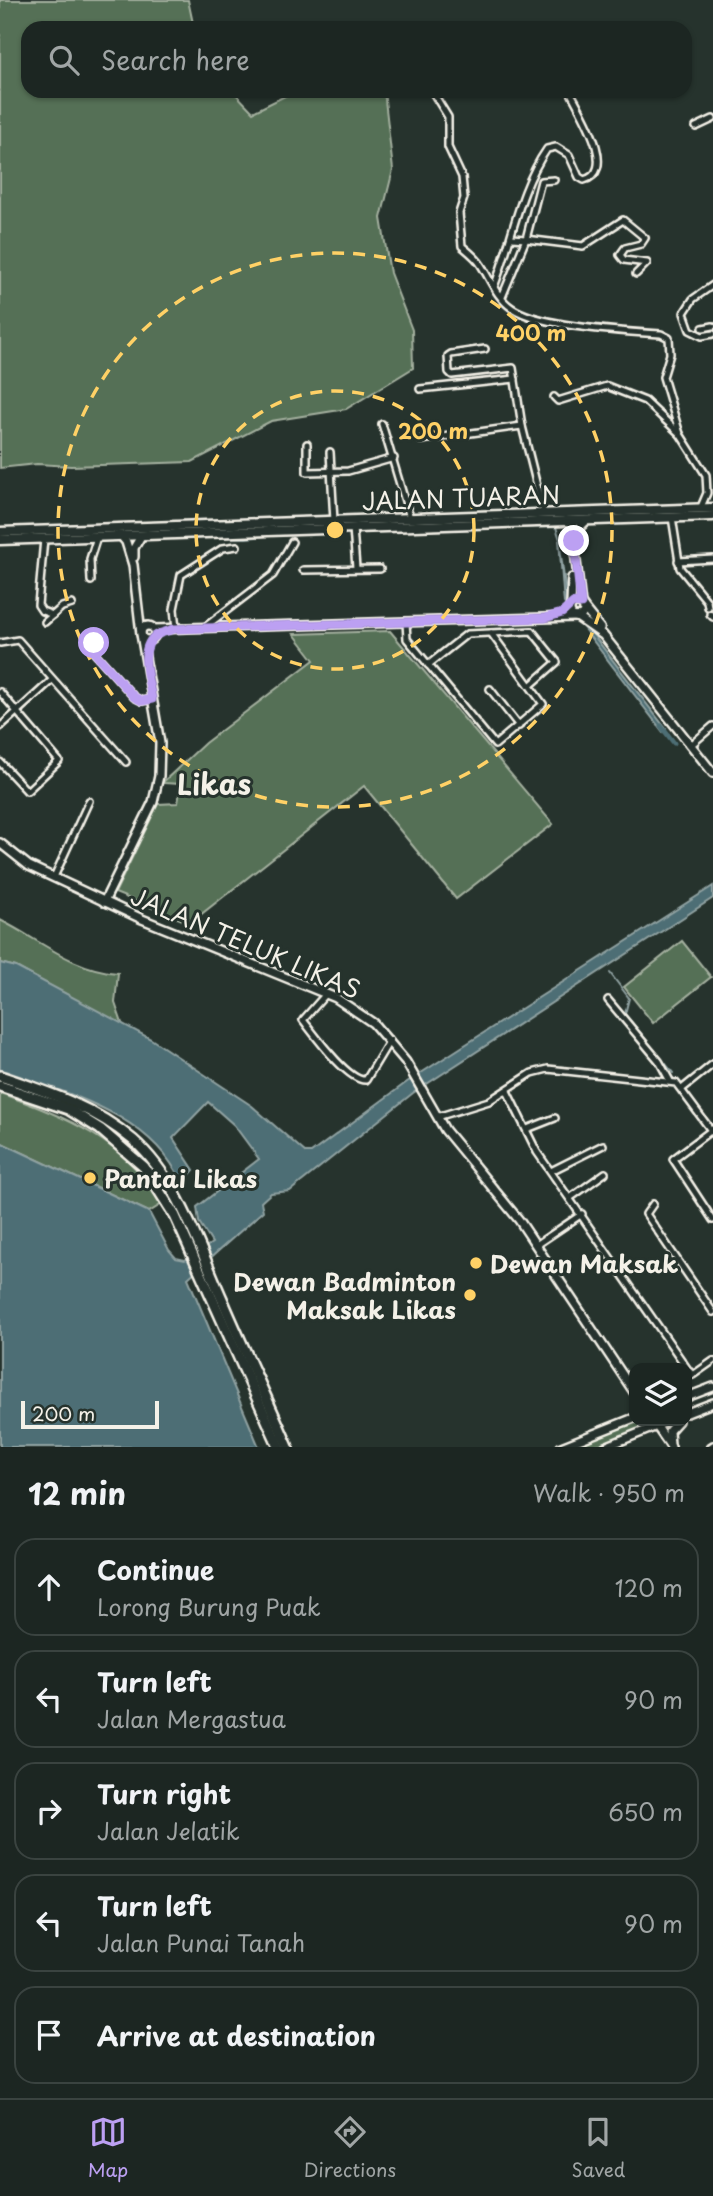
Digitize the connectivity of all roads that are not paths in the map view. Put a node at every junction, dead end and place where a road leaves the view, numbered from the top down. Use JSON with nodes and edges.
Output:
{"nodes":[{"id":1,"x":436,"y":98,"type":"edge"},
{"id":2,"x":573,"y":98,"type":"edge"},
{"id":3,"x":713,"y":119,"type":"edge"},
{"id":4,"x":696,"y":127,"type":"dead end"},
{"id":5,"x":554,"y":180,"type":"dead end"},
{"id":6,"x":512,"y":238,"type":"junction"},
{"id":7,"x":526,"y":239,"type":"junction"},
{"id":8,"x":636,"y":274,"type":"dead end"},
{"id":9,"x":713,"y":285,"type":"edge"},
{"id":10,"x":494,"y":287,"type":"junction"},
{"id":11,"x":502,"y":297,"type":"junction"},
{"id":12,"x":713,"y":326,"type":"edge"},
{"id":13,"x":703,"y":328,"type":"dead end"},
{"id":14,"x":713,"y":334,"type":"edge"},
{"id":15,"x":485,"y":349,"type":"dead end"},
{"id":16,"x":514,"y":379,"type":"junction"},
{"id":17,"x":420,"y":389,"type":"dead end"},
{"id":18,"x":554,"y":397,"type":"dead end"},
{"id":19,"x":382,"y":424,"type":"dead end"},
{"id":20,"x":522,"y":426,"type":"junction"},
{"id":21,"x":680,"y":434,"type":"junction"},
{"id":22,"x":421,"y":440,"type":"dead end"},
{"id":23,"x":307,"y":444,"type":"dead end"},
{"id":24,"x":330,"y":452,"type":"dead end"},
{"id":25,"x":394,"y":458,"type":"junction"},
{"id":26,"x":331,"y":470,"type":"junction"},
{"id":27,"x":710,"y":482,"type":"edge"},
{"id":28,"x":701,"y":507,"type":"junction"},
{"id":29,"x":713,"y":508,"type":"edge"},
{"id":30,"x":520,"y":514,"type":"junction"},
{"id":31,"x":544,"y":514,"type":"junction"},
{"id":32,"x":713,"y":516,"type":"edge"},
{"id":33,"x":672,"y":517,"type":"junction"},
{"id":34,"x":410,"y":518,"type":"junction"},
{"id":35,"x":329,"y":521,"type":"junction"},
{"id":36,"x":558,"y":521,"type":"junction"},
{"id":37,"x":572,"y":521,"type":"junction"},
{"id":38,"x":587,"y":521,"type":"junction"},
{"id":39,"x":353,"y":528,"type":"junction"},
{"id":40,"x":0,"y":532,"type":"edge"},
{"id":41,"x":121,"y":532,"type":"junction"},
{"id":42,"x":573,"y":534,"type":"junction"},
{"id":43,"x":141,"y":536,"type":"junction"},
{"id":44,"x":97,"y":537,"type":"junction"},
{"id":45,"x":0,"y":540,"type":"edge"},
{"id":46,"x":44,"y":541,"type":"junction"},
{"id":47,"x":292,"y":542,"type":"dead end"},
{"id":48,"x":237,"y":545,"type":"dead end"},
{"id":49,"x":713,"y":559,"type":"edge"},
{"id":50,"x":678,"y":561,"type":"junction"},
{"id":51,"x":134,"y":565,"type":"junction"},
{"id":52,"x":355,"y":568,"type":"junction"},
{"id":53,"x":380,"y":569,"type":"dead end"},
{"id":54,"x":303,"y":570,"type":"dead end"},
{"id":55,"x":91,"y":581,"type":"dead end"},
{"id":56,"x":72,"y":604,"type":"dead end"},
{"id":57,"x":139,"y":605,"type":"junction"},
{"id":58,"x":570,"y":606,"type":"junction"},
{"id":59,"x":583,"y":606,"type":"junction"},
{"id":60,"x":710,"y":612,"type":"edge"},
{"id":61,"x":53,"y":615,"type":"junction"},
{"id":62,"x":576,"y":617,"type":"junction"},
{"id":63,"x":545,"y":618,"type":"junction"},
{"id":64,"x":45,"y":622,"type":"dead end"},
{"id":65,"x":406,"y":622,"type":"junction"},
{"id":66,"x":204,"y":628,"type":"junction"},
{"id":67,"x":175,"y":629,"type":"junction"},
{"id":68,"x":153,"y":633,"type":"junction"},
{"id":69,"x":491,"y":633,"type":"junction"},
{"id":70,"x":141,"y":634,"type":"junction"},
{"id":71,"x":603,"y":635,"type":"junction"},
{"id":72,"x":96,"y":639,"type":"dead end"},
{"id":73,"x":0,"y":643,"type":"edge"},
{"id":74,"x":145,"y":657,"type":"junction"},
{"id":75,"x":428,"y":665,"type":"junction"},
{"id":76,"x":52,"y":680,"type":"junction"},
{"id":77,"x":531,"y":685,"type":"junction"},
{"id":78,"x":490,"y":689,"type":"dead end"},
{"id":79,"x":0,"y":692,"type":"edge"},
{"id":80,"x":152,"y":699,"type":"junction"},
{"id":81,"x":17,"y":712,"type":"junction"},
{"id":82,"x":519,"y":726,"type":"junction"},
{"id":83,"x":713,"y":726,"type":"edge"},
{"id":84,"x":0,"y":727,"type":"edge"},
{"id":85,"x":691,"y":745,"type":"junction"},
{"id":86,"x":0,"y":762,"type":"edge"},
{"id":87,"x":125,"y":762,"type":"dead end"},
{"id":88,"x":713,"y":773,"type":"edge"},
{"id":89,"x":89,"y":801,"type":"dead end"},
{"id":90,"x":0,"y":843,"type":"edge"},
{"id":91,"x":54,"y":877,"type":"junction"},
{"id":92,"x":104,"y":902,"type":"junction"},
{"id":93,"x":326,"y":993,"type":"junction"},
{"id":94,"x":608,"y":1000,"type":"dead end"},
{"id":95,"x":390,"y":1040,"type":"junction"},
{"id":96,"x":713,"y":1064,"type":"edge"},
{"id":97,"x":0,"y":1076,"type":"edge"},
{"id":98,"x":670,"y":1081,"type":"junction"},
{"id":99,"x":0,"y":1086,"type":"edge"},
{"id":100,"x":682,"y":1089,"type":"junction"},
{"id":101,"x":507,"y":1091,"type":"junction"},
{"id":102,"x":437,"y":1117,"type":"junction"},
{"id":103,"x":555,"y":1118,"type":"dead end"},
{"id":104,"x":527,"y":1129,"type":"junction"},
{"id":105,"x":712,"y":1131,"type":"edge"},
{"id":106,"x":603,"y":1145,"type":"dead end"},
{"id":107,"x":551,"y":1171,"type":"junction"},
{"id":108,"x":605,"y":1173,"type":"dead end"},
{"id":109,"x":570,"y":1198,"type":"junction"},
{"id":110,"x":653,"y":1204,"type":"dead end"},
{"id":111,"x":582,"y":1214,"type":"junction"},
{"id":112,"x":713,"y":1220,"type":"edge"},
{"id":113,"x":536,"y":1245,"type":"junction"},
{"id":114,"x":194,"y":1248,"type":"junction"},
{"id":115,"x":203,"y":1268,"type":"junction"},
{"id":116,"x":713,"y":1312,"type":"edge"},
{"id":117,"x":713,"y":1361,"type":"edge"},
{"id":118,"x":629,"y":1384,"type":"edge"},
{"id":119,"x":713,"y":1387,"type":"edge"},
{"id":120,"x":692,"y":1395,"type":"edge"},
{"id":121,"x":713,"y":1403,"type":"edge"},
{"id":122,"x":692,"y":1411,"type":"edge"},
{"id":123,"x":629,"y":1418,"type":"edge"},
{"id":124,"x":651,"y":1426,"type":"edge"},
{"id":125,"x":657,"y":1426,"type":"edge"},
{"id":126,"x":674,"y":1426,"type":"edge"},
{"id":127,"x":643,"y":1432,"type":"junction"},
{"id":128,"x":669,"y":1444,"type":"edge"},
{"id":129,"x":279,"y":1447,"type":"edge"},
{"id":130,"x":288,"y":1447,"type":"edge"},
{"id":131,"x":561,"y":1447,"type":"edge"},
{"id":132,"x":606,"y":1447,"type":"edge"}],
"edges":[{"from":1,"to":10,"type":"street"},
{"from":2,"to":6,"type":"street"},
{"from":3,"to":4,"type":"street"},
{"from":5,"to":7,"type":"street"},
{"from":6,"to":7,"type":"street"},
{"from":6,"to":10,"type":"street"},
{"from":7,"to":8,"type":"street"},
{"from":7,"to":11,"type":"street"},
{"from":9,"to":14,"type":"street"},
{"from":10,"to":11,"type":"street"},
{"from":11,"to":21,"type":"street"},
{"from":12,"to":13,"type":"street"},
{"from":15,"to":16,"type":"street"},
{"from":16,"to":17,"type":"street"},
{"from":16,"to":20,"type":"street"},
{"from":18,"to":21,"type":"street"},
{"from":19,"to":25,"type":"street"},
{"from":20,"to":22,"type":"street"},
{"from":20,"to":31,"type":"street"},
{"from":21,"to":27,"type":"street"},
{"from":23,"to":26,"type":"street"},
{"from":24,"to":26,"type":"street"},
{"from":25,"to":26,"type":"street"},
{"from":25,"to":34,"type":"street"},
{"from":26,"to":35,"type":"street"},
{"from":27,"to":28,"type":"street"},
{"from":28,"to":29,"type":"main road","name":"JALAN TUARAN"},
{"from":28,"to":31,"type":"main road","name":"JALAN TUARAN"},
{"from":30,"to":31,"type":"main road","name":"JALAN TUARAN"},
{"from":30,"to":34,"type":"main road","name":"JALAN TUARAN"},
{"from":30,"to":37,"type":"main road"},
{"from":32,"to":33,"type":"main road","name":"JALAN TUARAN"},
{"from":33,"to":38,"type":"main road","name":"JALAN TUARAN"},
{"from":33,"to":50,"type":"street"},
{"from":34,"to":35,"type":"main road","name":"JALAN TUARAN"},
{"from":35,"to":39,"type":"main road"},
{"from":35,"to":41,"type":"main road","name":"JALAN TUARAN"},
{"from":36,"to":37,"type":"main road","name":"JALAN TUARAN"},
{"from":36,"to":39,"type":"main road","name":"JALAN TUARAN"},
{"from":36,"to":58,"type":"street"},
{"from":37,"to":38,"type":"main road","name":"JALAN TUARAN"},
{"from":37,"to":42,"type":"main road"},
{"from":38,"to":42,"type":"street"},
{"from":39,"to":43,"type":"main road","name":"JALAN TUARAN"},
{"from":39,"to":52,"type":"street"},
{"from":40,"to":41,"type":"main road","name":"JALAN TUARAN"},
{"from":41,"to":43,"type":"main road"},
{"from":41,"to":44,"type":"main road","name":"JALAN TUARAN"},
{"from":41,"to":51,"type":"street"},
{"from":42,"to":59,"type":"street"},
{"from":43,"to":51,"type":"street"},
{"from":44,"to":46,"type":"main road","name":"JALAN TUARAN"},
{"from":44,"to":55,"type":"street"},
{"from":45,"to":46,"type":"main road","name":"JALAN TUARAN"},
{"from":46,"to":61,"type":"street"},
{"from":47,"to":66,"type":"street"},
{"from":48,"to":67,"type":"street"},
{"from":49,"to":50,"type":"street"},
{"from":50,"to":60,"type":"street"},
{"from":51,"to":57,"type":"street"},
{"from":52,"to":53,"type":"street"},
{"from":52,"to":54,"type":"street"},
{"from":56,"to":61,"type":"street"},
{"from":57,"to":68,"type":"street"},
{"from":57,"to":70,"type":"street"},
{"from":58,"to":59,"type":"street"},
{"from":58,"to":62,"type":"street"},
{"from":58,"to":63,"type":"street"},
{"from":59,"to":62,"type":"street"},
{"from":59,"to":71,"type":"street"},
{"from":61,"to":64,"type":"street"},
{"from":62,"to":63,"type":"street"},
{"from":62,"to":71,"type":"street"},
{"from":63,"to":65,"type":"street"},
{"from":65,"to":66,"type":"street"},
{"from":65,"to":75,"type":"street"},
{"from":66,"to":67,"type":"street"},
{"from":67,"to":68,"type":"street"},
{"from":68,"to":70,"type":"street"},
{"from":68,"to":74,"type":"street"},
{"from":69,"to":75,"type":"street"},
{"from":69,"to":77,"type":"street"},
{"from":69,"to":77,"type":"street"},
{"from":70,"to":74,"type":"street"},
{"from":71,"to":85,"type":"street"},
{"from":72,"to":80,"type":"street"},
{"from":73,"to":76,"type":"street"},
{"from":74,"to":80,"type":"street"},
{"from":75,"to":82,"type":"street"},
{"from":76,"to":81,"type":"street"},
{"from":76,"to":87,"type":"street"},
{"from":77,"to":82,"type":"street"},
{"from":78,"to":82,"type":"street"},
{"from":79,"to":81,"type":"street"},
{"from":80,"to":92,"type":"street"},
{"from":81,"to":84,"type":"street"},
{"from":81,"to":86,"type":"street"},
{"from":83,"to":85,"type":"street"},
{"from":85,"to":88,"type":"street"},
{"from":89,"to":91,"type":"street"},
{"from":90,"to":91,"type":"street","name":"JALAN TELUK LIKAS"},
{"from":91,"to":92,"type":"street","name":"JALAN TELUK LIKAS"},
{"from":92,"to":93,"type":"street","name":"JALAN TELUK LIKAS"},
{"from":93,"to":95,"type":"street","name":"JALAN TELUK LIKAS"},
{"from":93,"to":95,"type":"street"},
{"from":94,"to":98,"type":"street"},
{"from":95,"to":102,"type":"street","name":"JALAN TELUK LIKAS"},
{"from":96,"to":100,"type":"street"},
{"from":97,"to":114,"type":"highway"},
{"from":98,"to":100,"type":"street"},
{"from":98,"to":101,"type":"street"},
{"from":99,"to":114,"type":"highway"},
{"from":100,"to":105,"type":"street"},
{"from":101,"to":102,"type":"street"},
{"from":101,"to":104,"type":"street"},
{"from":102,"to":113,"type":"street","name":"JALAN TELUK LIKAS"},
{"from":103,"to":104,"type":"street"},
{"from":104,"to":107,"type":"street"},
{"from":105,"to":112,"type":"street"},
{"from":106,"to":107,"type":"street"},
{"from":107,"to":109,"type":"street"},
{"from":108,"to":109,"type":"street"},
{"from":109,"to":111,"type":"street"},
{"from":110,"to":116,"type":"street"},
{"from":111,"to":113,"type":"street"},
{"from":111,"to":117,"type":"street"},
{"from":113,"to":118,"type":"street","name":"JALAN TELUK LIKAS"},
{"from":114,"to":115,"type":"highway"},
{"from":115,"to":129,"type":"highway"},
{"from":115,"to":130,"type":"highway"},
{"from":119,"to":120,"type":"street"},
{"from":121,"to":122,"type":"street"},
{"from":123,"to":131,"type":"street"},
{"from":124,"to":127,"type":"street"},
{"from":125,"to":128,"type":"street"},
{"from":126,"to":128,"type":"street"},
{"from":127,"to":128,"type":"street"},
{"from":127,"to":132,"type":"street"}]}
